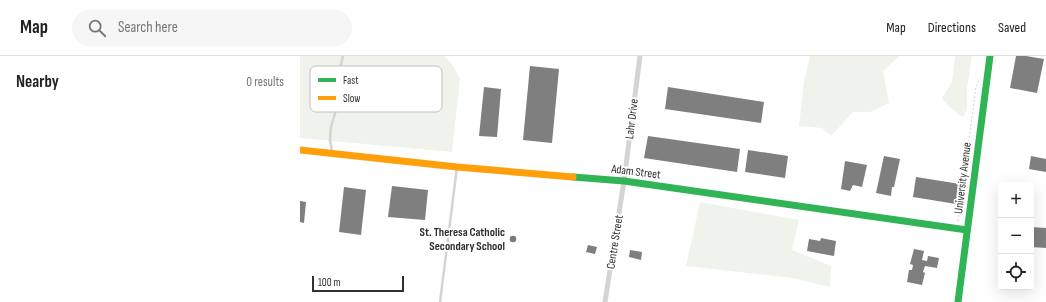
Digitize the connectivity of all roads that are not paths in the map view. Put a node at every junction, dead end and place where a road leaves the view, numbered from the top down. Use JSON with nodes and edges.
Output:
{"nodes":[{"id":1,"x":343,"y":56,"type":"edge"},
{"id":2,"x":640,"y":56,"type":"edge"},
{"id":3,"x":990,"y":56,"type":"edge"},
{"id":4,"x":340,"y":66,"type":"edge"},
{"id":5,"x":335,"y":112,"type":"edge"},
{"id":6,"x":300,"y":150,"type":"edge"},
{"id":7,"x":332,"y":153,"type":"junction"},
{"id":8,"x":457,"y":167,"type":"junction"},
{"id":9,"x":624,"y":181,"type":"junction"},
{"id":10,"x":967,"y":230,"type":"junction"},
{"id":11,"x":440,"y":302,"type":"edge"},
{"id":12,"x":605,"y":302,"type":"edge"},
{"id":13,"x":958,"y":302,"type":"edge"}],
"edges":[{"from":1,"to":4,"type":"lane"},
{"from":2,"to":9,"type":"street","name":"Lahr Drive"},
{"from":3,"to":10,"type":"street","name":"University Avenue"},
{"from":5,"to":7,"type":"lane"},
{"from":6,"to":7,"type":"street","name":"Adam Street"},
{"from":7,"to":8,"type":"street","name":"Adam Street"},
{"from":8,"to":9,"type":"street","name":"Adam Street"},
{"from":8,"to":11,"type":"lane"},
{"from":9,"to":10,"type":"street","name":"Adam Street"},
{"from":9,"to":12,"type":"street","name":"Centre Street"},
{"from":10,"to":13,"type":"street","name":"University Avenue"}]}
